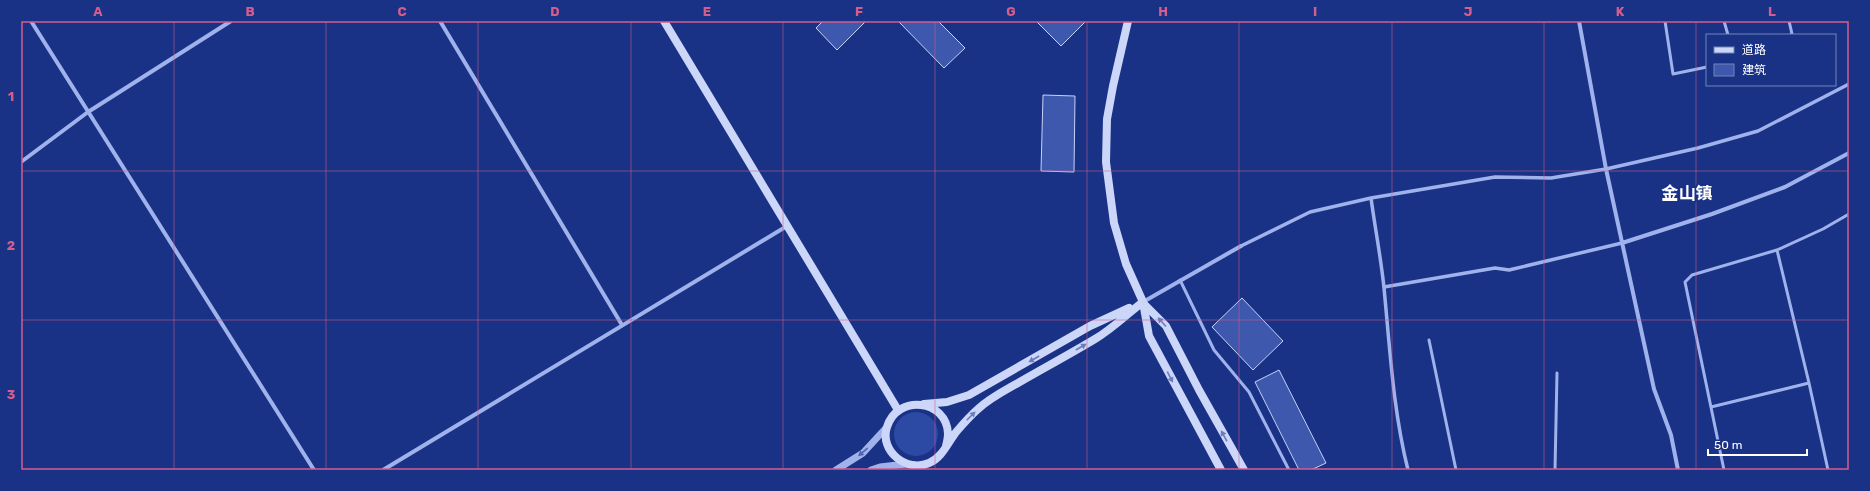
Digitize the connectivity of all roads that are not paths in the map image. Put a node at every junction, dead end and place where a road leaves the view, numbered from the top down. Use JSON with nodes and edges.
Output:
{"nodes":[{"id":1,"x":31,"y":21,"type":"edge"},
{"id":2,"x":230,"y":21,"type":"edge"},
{"id":3,"x":440,"y":21,"type":"edge"},
{"id":4,"x":664,"y":21,"type":"edge"},
{"id":5,"x":1128,"y":21,"type":"edge"},
{"id":6,"x":1581,"y":21,"type":"edge"},
{"id":7,"x":1665,"y":21,"type":"edge"},
{"id":8,"x":1724,"y":21,"type":"edge"},
{"id":9,"x":1789,"y":21,"type":"edge"},
{"id":10,"x":1728,"y":34,"type":"edge"},
{"id":11,"x":1792,"y":34,"type":"edge"},
{"id":12,"x":1706,"y":67,"type":"edge"},
{"id":13,"x":1849,"y":84,"type":"edge"},
{"id":14,"x":88,"y":112,"type":"junction"},
{"id":15,"x":1849,"y":153,"type":"edge"},
{"id":16,"x":21,"y":162,"type":"edge"},
{"id":17,"x":1606,"y":169,"type":"junction"},
{"id":18,"x":1370,"y":198,"type":"junction"},
{"id":19,"x":1849,"y":214,"type":"edge"},
{"id":20,"x":787,"y":226,"type":"junction"},
{"id":21,"x":1622,"y":243,"type":"junction"},
{"id":22,"x":1241,"y":246,"type":"joint"},
{"id":23,"x":1777,"y":250,"type":"junction"},
{"id":24,"x":1180,"y":280,"type":"junction"},
{"id":25,"x":1384,"y":286,"type":"junction"},
{"id":26,"x":1143,"y":302,"type":"junction"},
{"id":27,"x":622,"y":325,"type":"junction"},
{"id":28,"x":1429,"y":340,"type":"dead end"},
{"id":29,"x":1557,"y":373,"type":"dead end"},
{"id":30,"x":1809,"y":383,"type":"junction"},
{"id":31,"x":924,"y":404,"type":"junction"},
{"id":32,"x":1711,"y":407,"type":"junction"},
{"id":33,"x":898,"y":410,"type":"junction"},
{"id":34,"x":886,"y":428,"type":"junction"},
{"id":35,"x":946,"y":446,"type":"junction"},
{"id":36,"x":906,"y":464,"type":"junction"},
{"id":37,"x":917,"y":468,"type":"edge"},
{"id":38,"x":314,"y":470,"type":"edge"},
{"id":39,"x":383,"y":470,"type":"edge"},
{"id":40,"x":836,"y":470,"type":"edge"},
{"id":41,"x":871,"y":470,"type":"edge"},
{"id":42,"x":1221,"y":470,"type":"edge"},
{"id":43,"x":1244,"y":470,"type":"edge"},
{"id":44,"x":1289,"y":470,"type":"edge"},
{"id":45,"x":1408,"y":470,"type":"edge"},
{"id":46,"x":1456,"y":470,"type":"edge"},
{"id":47,"x":1555,"y":470,"type":"edge"},
{"id":48,"x":1678,"y":470,"type":"edge"},
{"id":49,"x":1724,"y":470,"type":"edge"},
{"id":50,"x":1828,"y":470,"type":"edge"}],
"edges":[{"from":1,"to":14,"type":"street"},
{"from":2,"to":14,"type":"street"},
{"from":3,"to":27,"type":"street"},
{"from":4,"to":20,"type":"main road"},
{"from":5,"to":26,"type":"main road"},
{"from":6,"to":17,"type":"street"},
{"from":7,"to":12,"type":"lane"},
{"from":8,"to":10,"type":"lane"},
{"from":9,"to":11,"type":"lane"},
{"from":13,"to":17,"type":"street"},
{"from":14,"to":16,"type":"street"},
{"from":14,"to":38,"type":"street"},
{"from":15,"to":21,"type":"street"},
{"from":17,"to":18,"type":"street"},
{"from":17,"to":21,"type":"street"},
{"from":18,"to":22,"type":"street"},
{"from":18,"to":25,"type":"street"},
{"from":19,"to":23,"type":"lane"},
{"from":20,"to":27,"type":"street"},
{"from":20,"to":33,"type":"main road"},
{"from":21,"to":25,"type":"street"},
{"from":21,"to":48,"type":"street"},
{"from":22,"to":24,"type":"street"},
{"from":23,"to":30,"type":"lane"},
{"from":23,"to":32,"type":"lane"},
{"from":24,"to":26,"type":"street"},
{"from":24,"to":44,"type":"lane"},
{"from":25,"to":45,"type":"street"},
{"from":26,"to":31,"type":"main road","one_way":true},
{"from":35,"to":26,"type":"main road","one_way":true},
{"from":26,"to":42,"type":"main road","one_way":true},
{"from":43,"to":26,"type":"main road","one_way":true},
{"from":27,"to":39,"type":"street"},
{"from":28,"to":46,"type":"lane"},
{"from":29,"to":47,"type":"lane"},
{"from":30,"to":32,"type":"lane"},
{"from":30,"to":50,"type":"lane"},
{"from":31,"to":33,"type":"main road"},
{"from":31,"to":35,"type":"main road"},
{"from":32,"to":49,"type":"lane"},
{"from":33,"to":34,"type":"main road"},
{"from":34,"to":36,"type":"main road"},
{"from":34,"to":40,"type":"street","one_way":true},
{"from":35,"to":37,"type":"main road"},
{"from":36,"to":37,"type":"main road"},
{"from":36,"to":41,"type":"street"}]}
